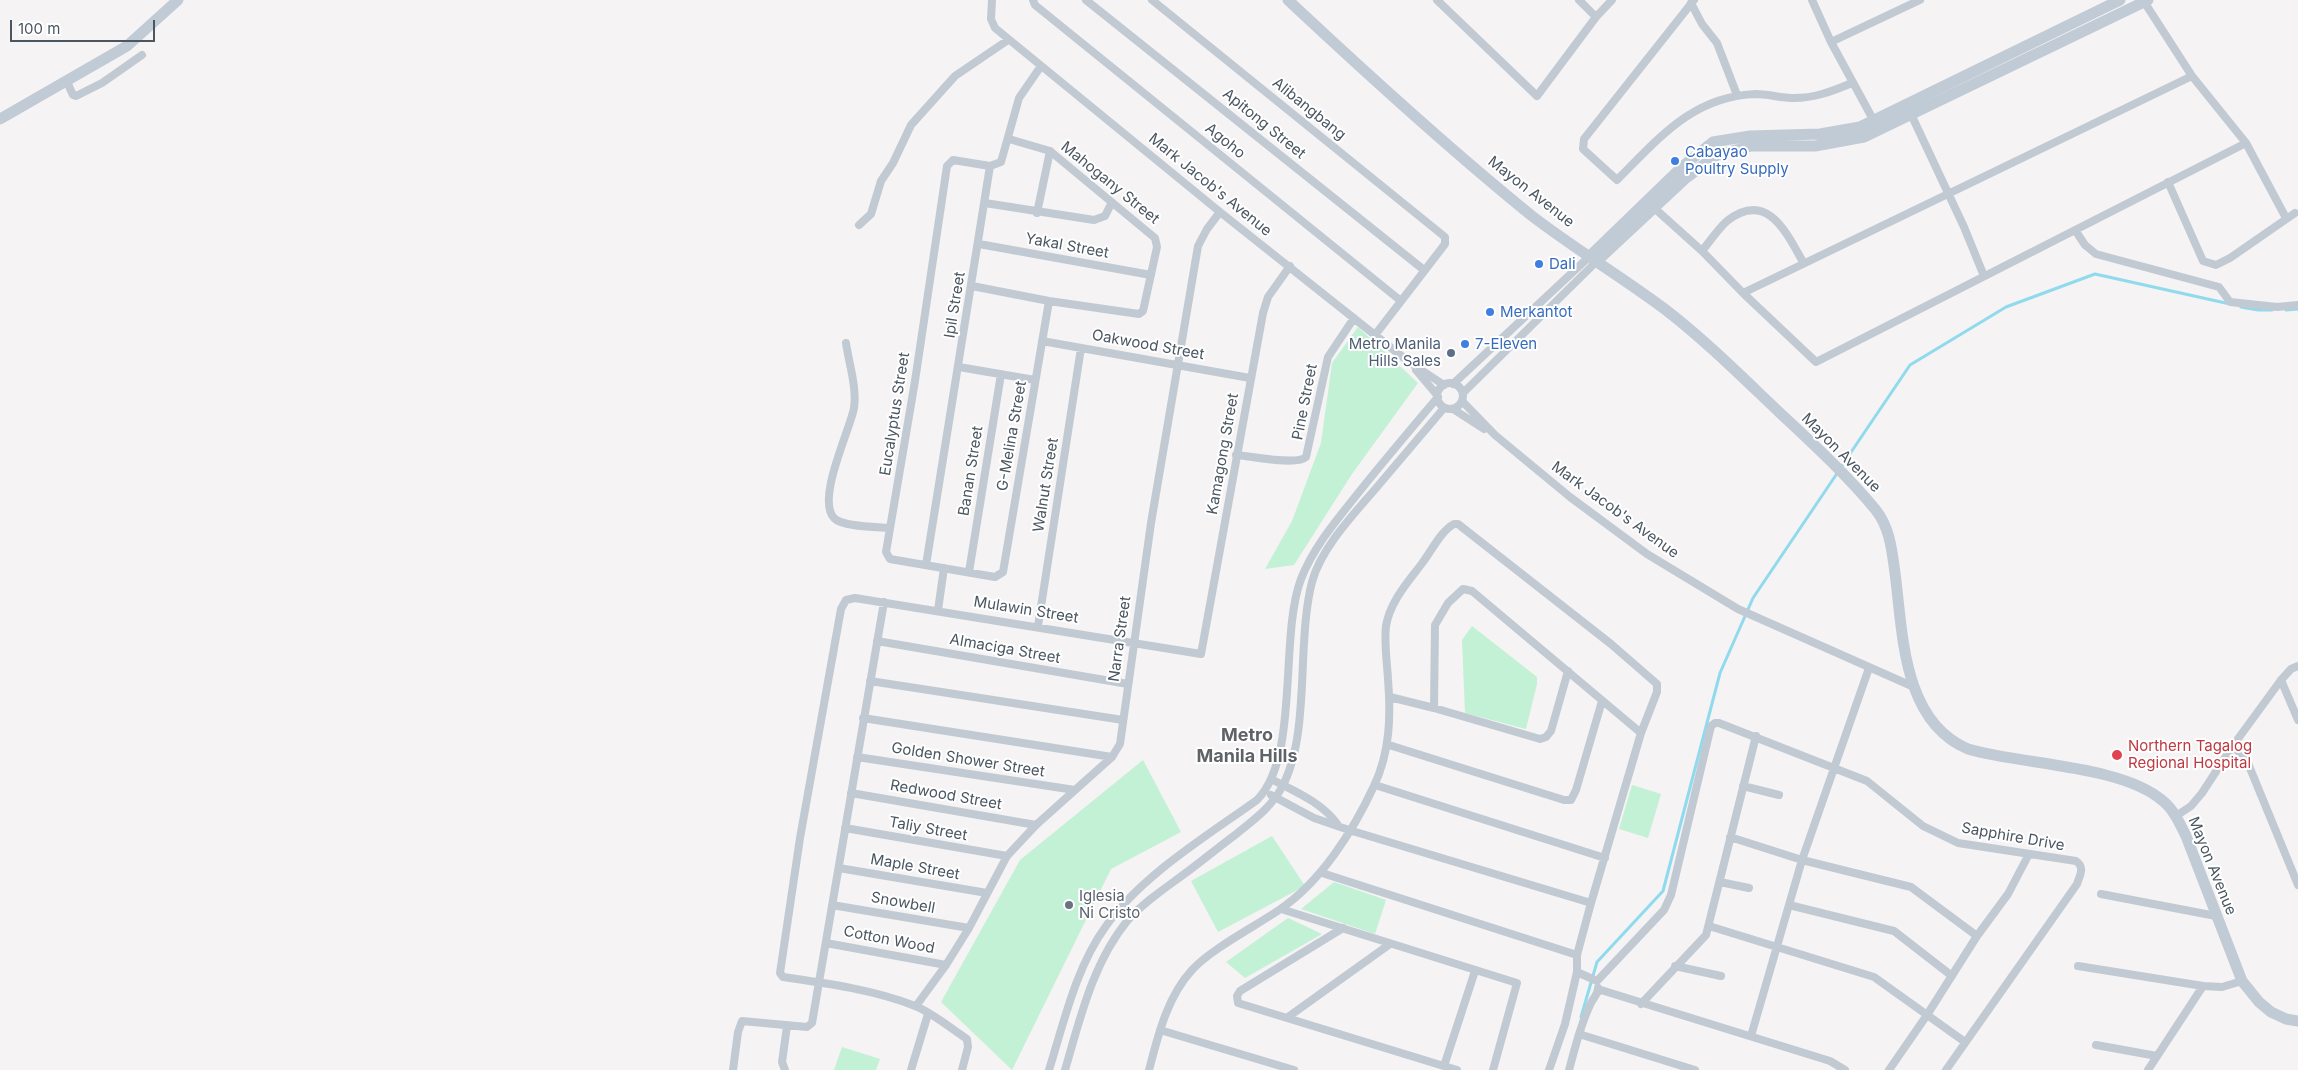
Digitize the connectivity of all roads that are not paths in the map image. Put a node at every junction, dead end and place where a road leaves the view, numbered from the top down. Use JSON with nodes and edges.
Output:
{"nodes":[{"id":1,"x":178,"y":0,"type":"edge"},
{"id":2,"x":992,"y":0,"type":"edge"},
{"id":3,"x":1033,"y":0,"type":"edge"},
{"id":4,"x":1086,"y":0,"type":"edge"},
{"id":5,"x":1152,"y":0,"type":"edge"},
{"id":6,"x":1288,"y":0,"type":"edge"},
{"id":7,"x":1437,"y":0,"type":"edge"},
{"id":8,"x":1579,"y":0,"type":"edge"},
{"id":9,"x":1612,"y":0,"type":"edge"},
{"id":10,"x":1812,"y":0,"type":"edge"},
{"id":11,"x":1920,"y":0,"type":"edge"},
{"id":12,"x":2120,"y":0,"type":"edge"},
{"id":13,"x":2145,"y":1,"type":"edge"},
{"id":14,"x":1693,"y":2,"type":"edge"},
{"id":15,"x":1596,"y":17,"type":"junction"},
{"id":16,"x":1008,"y":40,"type":"junction"},
{"id":17,"x":1830,"y":42,"type":"junction"},
{"id":18,"x":142,"y":55,"type":"dead end"},
{"id":19,"x":1041,"y":66,"type":"junction"},
{"id":20,"x":2192,"y":76,"type":"junction"},
{"id":21,"x":67,"y":82,"type":"junction"},
{"id":22,"x":1852,"y":83,"type":"junction"},
{"id":23,"x":1737,"y":95,"type":"junction"},
{"id":24,"x":1909,"y":109,"type":"junction"},
{"id":25,"x":0,"y":119,"type":"edge"},
{"id":26,"x":1876,"y":126,"type":"junction"},
{"id":27,"x":1009,"y":138,"type":"junction"},
{"id":28,"x":2246,"y":143,"type":"junction"},
{"id":29,"x":1050,"y":151,"type":"junction"},
{"id":30,"x":990,"y":166,"type":"junction"},
{"id":31,"x":2168,"y":182,"type":"junction"},
{"id":32,"x":1948,"y":194,"type":"junction"},
{"id":33,"x":1112,"y":202,"type":"junction"},
{"id":34,"x":984,"y":203,"type":"junction"},
{"id":35,"x":1650,"y":205,"type":"junction"},
{"id":36,"x":1220,"y":212,"type":"junction"},
{"id":37,"x":1038,"y":213,"type":"junction"},
{"id":38,"x":2295,"y":213,"type":"dead end"},
{"id":39,"x":2286,"y":218,"type":"junction"},
{"id":40,"x":860,"y":225,"type":"dead end"},
{"id":41,"x":2075,"y":230,"type":"junction"},
{"id":42,"x":979,"y":244,"type":"junction"},
{"id":43,"x":1702,"y":251,"type":"junction"},
{"id":44,"x":1594,"y":259,"type":"junction"},
{"id":45,"x":1803,"y":262,"type":"junction"},
{"id":46,"x":1290,"y":266,"type":"junction"},
{"id":47,"x":1424,"y":270,"type":"junction"},
{"id":48,"x":1151,"y":275,"type":"junction"},
{"id":49,"x":1984,"y":276,"type":"junction"},
{"id":50,"x":972,"y":286,"type":"junction"},
{"id":51,"x":1743,"y":293,"type":"junction"},
{"id":52,"x":1049,"y":301,"type":"junction"},
{"id":53,"x":1401,"y":301,"type":"junction"},
{"id":54,"x":2298,"y":305,"type":"edge"},
{"id":55,"x":1354,"y":318,"type":"junction"},
{"id":56,"x":1375,"y":335,"type":"junction"},
{"id":57,"x":1042,"y":341,"type":"junction"},
{"id":58,"x":846,"y":344,"type":"dead end"},
{"id":59,"x":1081,"y":348,"type":"junction"},
{"id":60,"x":1409,"y":362,"type":"junction"},
{"id":61,"x":1178,"y":364,"type":"junction"},
{"id":62,"x":959,"y":367,"type":"junction"},
{"id":63,"x":1001,"y":374,"type":"junction"},
{"id":64,"x":1250,"y":378,"type":"junction"},
{"id":65,"x":1035,"y":380,"type":"junction"},
{"id":66,"x":1453,"y":384,"type":"junction"},
{"id":67,"x":1444,"y":385,"type":"junction"},
{"id":68,"x":1438,"y":396,"type":"junction"},
{"id":69,"x":1463,"y":397,"type":"junction"},
{"id":70,"x":1449,"y":408,"type":"junction"},
{"id":71,"x":1495,"y":435,"type":"junction"},
{"id":72,"x":1236,"y":454,"type":"junction"},
{"id":73,"x":890,"y":528,"type":"junction"},
{"id":74,"x":926,"y":565,"type":"junction"},
{"id":75,"x":944,"y":568,"type":"junction"},
{"id":76,"x":969,"y":572,"type":"junction"},
{"id":77,"x":1001,"y":575,"type":"joint"},
{"id":78,"x":884,"y":602,"type":"junction"},
{"id":79,"x":938,"y":610,"type":"junction"},
{"id":80,"x":1038,"y":626,"type":"junction"},
{"id":81,"x":877,"y":641,"type":"junction"},
{"id":82,"x":1133,"y":642,"type":"junction"},
{"id":83,"x":1201,"y":654,"type":"joint"},
{"id":84,"x":2298,"y":666,"type":"edge"},
{"id":85,"x":1870,"y":668,"type":"junction"},
{"id":86,"x":1568,"y":670,"type":"junction"},
{"id":87,"x":2281,"y":680,"type":"junction"},
{"id":88,"x":870,"y":681,"type":"junction"},
{"id":89,"x":1128,"y":684,"type":"junction"},
{"id":90,"x":1914,"y":686,"type":"junction"},
{"id":91,"x":1390,"y":698,"type":"junction"},
{"id":92,"x":1602,"y":701,"type":"junction"},
{"id":93,"x":1434,"y":708,"type":"junction"},
{"id":94,"x":863,"y":718,"type":"junction"},
{"id":95,"x":1123,"y":720,"type":"junction"},
{"id":96,"x":2298,"y":720,"type":"edge"},
{"id":97,"x":1641,"y":733,"type":"junction"},
{"id":98,"x":1756,"y":736,"type":"junction"},
{"id":99,"x":1388,"y":745,"type":"junction"},
{"id":100,"x":2232,"y":747,"type":"junction"},
{"id":101,"x":856,"y":757,"type":"junction"},
{"id":102,"x":1112,"y":757,"type":"junction"},
{"id":103,"x":1834,"y":768,"type":"junction"},
{"id":104,"x":1273,"y":780,"type":"junction"},
{"id":105,"x":1283,"y":785,"type":"junction"},
{"id":106,"x":1375,"y":785,"type":"junction"},
{"id":107,"x":1744,"y":786,"type":"junction"},
{"id":108,"x":1075,"y":790,"type":"junction"},
{"id":109,"x":1265,"y":792,"type":"junction"},
{"id":110,"x":850,"y":793,"type":"junction"},
{"id":111,"x":1779,"y":796,"type":"dead end"},
{"id":112,"x":1276,"y":798,"type":"junction"},
{"id":113,"x":2176,"y":816,"type":"junction"},
{"id":114,"x":1036,"y":825,"type":"junction"},
{"id":115,"x":1338,"y":825,"type":"junction"},
{"id":116,"x":845,"y":828,"type":"junction"},
{"id":117,"x":1350,"y":830,"type":"junction"},
{"id":118,"x":1730,"y":837,"type":"junction"},
{"id":119,"x":2029,"y":854,"type":"junction"},
{"id":120,"x":1007,"y":856,"type":"junction"},
{"id":121,"x":1606,"y":858,"type":"junction"},
{"id":122,"x":1802,"y":860,"type":"junction"},
{"id":123,"x":839,"y":868,"type":"junction"},
{"id":124,"x":1322,"y":873,"type":"junction"},
{"id":125,"x":1720,"y":882,"type":"junction"},
{"id":126,"x":2298,"y":885,"type":"edge"},
{"id":127,"x":1748,"y":888,"type":"dead end"},
{"id":128,"x":988,"y":893,"type":"junction"},
{"id":129,"x":2101,"y":894,"type":"dead end"},
{"id":130,"x":1590,"y":903,"type":"junction"},
{"id":131,"x":832,"y":905,"type":"junction"},
{"id":132,"x":1789,"y":905,"type":"junction"},
{"id":133,"x":1281,"y":909,"type":"junction"},
{"id":134,"x":2216,"y":916,"type":"junction"},
{"id":135,"x":1709,"y":926,"type":"junction"},
{"id":136,"x":969,"y":928,"type":"junction"},
{"id":137,"x":1343,"y":928,"type":"junction"},
{"id":138,"x":1977,"y":936,"type":"junction"},
{"id":139,"x":826,"y":942,"type":"junction"},
{"id":140,"x":1390,"y":944,"type":"junction"},
{"id":141,"x":1777,"y":948,"type":"junction"},
{"id":142,"x":1577,"y":955,"type":"junction"},
{"id":143,"x":946,"y":965,"type":"junction"},
{"id":144,"x":1675,"y":966,"type":"junction"},
{"id":145,"x":2078,"y":966,"type":"dead end"},
{"id":146,"x":1475,"y":971,"type":"junction"},
{"id":147,"x":1576,"y":972,"type":"junction"},
{"id":148,"x":1721,"y":976,"type":"dead end"},
{"id":149,"x":1952,"y":976,"type":"junction"},
{"id":150,"x":1597,"y":981,"type":"junction"},
{"id":151,"x":2242,"y":981,"type":"junction"},
{"id":152,"x":818,"y":982,"type":"junction"},
{"id":153,"x":2203,"y":986,"type":"junction"},
{"id":154,"x":1598,"y":992,"type":"junction"},
{"id":155,"x":1641,"y":1004,"type":"junction"},
{"id":156,"x":916,"y":1006,"type":"junction"},
{"id":157,"x":928,"y":1014,"type":"junction"},
{"id":158,"x":1927,"y":1015,"type":"junction"},
{"id":159,"x":1288,"y":1017,"type":"junction"},
{"id":160,"x":2298,"y":1021,"type":"edge"},
{"id":161,"x":787,"y":1026,"type":"junction"},
{"id":162,"x":1160,"y":1030,"type":"junction"},
{"id":163,"x":1579,"y":1034,"type":"junction"},
{"id":164,"x":1751,"y":1036,"type":"junction"},
{"id":165,"x":1965,"y":1042,"type":"junction"},
{"id":166,"x":2096,"y":1045,"type":"dead end"},
{"id":167,"x":2156,"y":1056,"type":"junction"},
{"id":168,"x":1444,"y":1066,"type":"junction"},
{"id":169,"x":733,"y":1070,"type":"edge"},
{"id":170,"x":785,"y":1070,"type":"edge"},
{"id":171,"x":911,"y":1070,"type":"edge"},
{"id":172,"x":962,"y":1070,"type":"edge"},
{"id":173,"x":1049,"y":1070,"type":"edge"},
{"id":174,"x":1065,"y":1070,"type":"edge"},
{"id":175,"x":1149,"y":1070,"type":"edge"},
{"id":176,"x":1294,"y":1070,"type":"edge"},
{"id":177,"x":1457,"y":1070,"type":"edge"},
{"id":178,"x":1493,"y":1070,"type":"edge"},
{"id":179,"x":1549,"y":1070,"type":"edge"},
{"id":180,"x":1569,"y":1070,"type":"edge"},
{"id":181,"x":1695,"y":1070,"type":"edge"},
{"id":182,"x":1844,"y":1070,"type":"edge"},
{"id":183,"x":1889,"y":1070,"type":"edge"},
{"id":184,"x":1946,"y":1070,"type":"edge"},
{"id":185,"x":2148,"y":1070,"type":"edge"}],
"edges":[{"from":1,"to":21,"type":"main road"},
{"from":2,"to":16,"type":"street","name":"Mark Jacob's Avenue"},
{"from":3,"to":53,"type":"street","name":"Agoho"},
{"from":4,"to":47,"type":"street","name":"Apitong Street"},
{"from":5,"to":47,"type":"street","name":"Alibangbang"},
{"from":6,"to":44,"type":"main road","name":"Mayon Avenue"},
{"from":7,"to":15,"type":"street"},
{"from":8,"to":15,"type":"street"},
{"from":9,"to":15,"type":"street"},
{"from":10,"to":17,"type":"street"},
{"from":11,"to":17,"type":"street"},
{"from":12,"to":24,"type":"main road"},
{"from":13,"to":20,"type":"street"},
{"from":13,"to":24,"type":"main road"},
{"from":14,"to":23,"type":"street"},
{"from":14,"to":23,"type":"street"},
{"from":16,"to":19,"type":"street","name":"Mark Jacob's Avenue"},
{"from":16,"to":40,"type":"street"},
{"from":17,"to":22,"type":"street"},
{"from":18,"to":21,"type":"street"},
{"from":19,"to":27,"type":"street"},
{"from":19,"to":36,"type":"street","name":"Mark Jacob's Avenue"},
{"from":20,"to":28,"type":"street"},
{"from":20,"to":32,"type":"street"},
{"from":21,"to":25,"type":"main road"},
{"from":22,"to":23,"type":"street"},
{"from":22,"to":26,"type":"street"},
{"from":24,"to":26,"type":"main road"},
{"from":24,"to":32,"type":"street"},
{"from":26,"to":35,"type":"main road"},
{"from":27,"to":29,"type":"street","name":"Mahogany Street"},
{"from":27,"to":30,"type":"street"},
{"from":28,"to":31,"type":"street"},
{"from":28,"to":39,"type":"street"},
{"from":29,"to":33,"type":"street","name":"Mahogany Street"},
{"from":29,"to":37,"type":"street"},
{"from":30,"to":34,"type":"street","name":"Ipil Street"},
{"from":30,"to":73,"type":"street","name":"Eucalyptus Street"},
{"from":31,"to":39,"type":"street"},
{"from":31,"to":41,"type":"street"},
{"from":32,"to":45,"type":"street"},
{"from":32,"to":49,"type":"street"},
{"from":33,"to":37,"type":"street"},
{"from":33,"to":48,"type":"street","name":"Mahogany Street"},
{"from":34,"to":37,"type":"street"},
{"from":34,"to":42,"type":"street","name":"Ipil Street"},
{"from":35,"to":43,"type":"street"},
{"from":35,"to":44,"type":"main road"},
{"from":36,"to":46,"type":"street","name":"Mark Jacob's Avenue"},
{"from":36,"to":61,"type":"street","name":"Narra Street"},
{"from":38,"to":39,"type":"street"},
{"from":41,"to":49,"type":"street"},
{"from":41,"to":54,"type":"street"},
{"from":42,"to":48,"type":"street","name":"Yakal Street"},
{"from":42,"to":50,"type":"street","name":"Ipil Street"},
{"from":43,"to":45,"type":"street"},
{"from":43,"to":51,"type":"street"},
{"from":44,"to":66,"type":"street"},
{"from":44,"to":69,"type":"street"},
{"from":44,"to":90,"type":"main road","name":"Mayon Avenue"},
{"from":45,"to":51,"type":"street"},
{"from":46,"to":55,"type":"street","name":"Mark Jacob's Avenue"},
{"from":46,"to":64,"type":"street","name":"Kamagong Street"},
{"from":47,"to":53,"type":"street"},
{"from":48,"to":52,"type":"street","name":"Mahogany Street"},
{"from":49,"to":51,"type":"street"},
{"from":50,"to":52,"type":"street","name":"Mahogany Street"},
{"from":50,"to":62,"type":"street","name":"Ipil Street"},
{"from":52,"to":57,"type":"street","name":"G-Melina Street"},
{"from":53,"to":56,"type":"street"},
{"from":55,"to":56,"type":"street","name":"Mark Jacob's Avenue"},
{"from":55,"to":72,"type":"street","name":"Pine Street"},
{"from":56,"to":60,"type":"street","name":"Mark Jacob's Avenue"},
{"from":57,"to":59,"type":"street","name":"Oakwood Street"},
{"from":57,"to":65,"type":"street","name":"G-Melina Street"},
{"from":58,"to":73,"type":"street"},
{"from":59,"to":61,"type":"street","name":"Oakwood Street"},
{"from":59,"to":80,"type":"street","name":"Walnut Street"},
{"from":60,"to":67,"type":"street","name":"Mark Jacob's Avenue"},
{"from":60,"to":68,"type":"street","name":"Mark Jacob's Avenue"},
{"from":61,"to":64,"type":"street","name":"Oakwood Street"},
{"from":61,"to":82,"type":"street","name":"Narra Street"},
{"from":62,"to":63,"type":"street"},
{"from":62,"to":74,"type":"street","name":"Ipil Street"},
{"from":63,"to":65,"type":"street"},
{"from":63,"to":76,"type":"street","name":"Banan Street"},
{"from":64,"to":72,"type":"street","name":"Kamagong Street"},
{"from":65,"to":77,"type":"street","name":"G-Melina Street"},
{"from":66,"to":67,"type":"street"},
{"from":66,"to":69,"type":"street"},
{"from":67,"to":68,"type":"street"},
{"from":68,"to":70,"type":"street"},
{"from":68,"to":104,"type":"street"},
{"from":69,"to":70,"type":"street"},
{"from":69,"to":71,"type":"street","name":"Mark Jacob's Avenue"},
{"from":70,"to":71,"type":"street","name":"Mark Jacob's Avenue"},
{"from":70,"to":105,"type":"street"},
{"from":71,"to":85,"type":"street","name":"Mark Jacob's Avenue"},
{"from":72,"to":83,"type":"street","name":"Kamagong Street"},
{"from":73,"to":74,"type":"street","name":"Eucalyptus Street"},
{"from":74,"to":75,"type":"street","name":"Eucalyptus Street"},
{"from":75,"to":76,"type":"street","name":"Eucalyptus Street"},
{"from":75,"to":79,"type":"street"},
{"from":76,"to":77,"type":"street","name":"Eucalyptus Street"},
{"from":78,"to":79,"type":"street","name":"Mulawin Street"},
{"from":78,"to":81,"type":"street"},
{"from":78,"to":152,"type":"street","name":"Mulawin Street"},
{"from":79,"to":80,"type":"street","name":"Mulawin Street"},
{"from":80,"to":82,"type":"street","name":"Mulawin Street"},
{"from":81,"to":88,"type":"street"},
{"from":81,"to":89,"type":"street","name":"Almaciga Street"},
{"from":82,"to":83,"type":"street","name":"Mulawin Street"},
{"from":82,"to":89,"type":"street","name":"Narra Street"},
{"from":84,"to":87,"type":"street"},
{"from":85,"to":90,"type":"street","name":"Mark Jacob's Avenue"},
{"from":85,"to":103,"type":"street"},
{"from":86,"to":92,"type":"street"},
{"from":86,"to":93,"type":"street"},
{"from":86,"to":93,"type":"street"},
{"from":87,"to":96,"type":"street"},
{"from":87,"to":100,"type":"street"},
{"from":88,"to":94,"type":"street"},
{"from":88,"to":95,"type":"street"},
{"from":89,"to":95,"type":"street","name":"Narra Street"},
{"from":90,"to":113,"type":"main road","name":"Mayon Avenue"},
{"from":91,"to":93,"type":"street"},
{"from":91,"to":97,"type":"street"},
{"from":91,"to":99,"type":"street"},
{"from":92,"to":97,"type":"street"},
{"from":92,"to":99,"type":"street"},
{"from":94,"to":101,"type":"street"},
{"from":94,"to":102,"type":"street"},
{"from":95,"to":102,"type":"street","name":"Narra Street"},
{"from":97,"to":121,"type":"street"},
{"from":98,"to":103,"type":"street","name":"Sapphire Drive"},
{"from":98,"to":107,"type":"street"},
{"from":98,"to":150,"type":"street","name":"Sapphire Drive"},
{"from":99,"to":106,"type":"street"},
{"from":100,"to":113,"type":"street"},
{"from":100,"to":126,"type":"street"},
{"from":101,"to":108,"type":"street","name":"Golden Shower Street"},
{"from":101,"to":110,"type":"street"},
{"from":102,"to":108,"type":"street","name":"Narra Street"},
{"from":103,"to":119,"type":"street","name":"Sapphire Drive"},
{"from":103,"to":122,"type":"street"},
{"from":104,"to":105,"type":"street"},
{"from":104,"to":109,"type":"street"},
{"from":105,"to":112,"type":"street"},
{"from":105,"to":115,"type":"street"},
{"from":106,"to":117,"type":"street"},
{"from":106,"to":121,"type":"street"},
{"from":107,"to":111,"type":"street"},
{"from":107,"to":118,"type":"street"},
{"from":108,"to":114,"type":"street","name":"Narra Street"},
{"from":109,"to":112,"type":"street"},
{"from":109,"to":173,"type":"street"},
{"from":110,"to":114,"type":"street","name":"Redwood Street"},
{"from":110,"to":116,"type":"street"},
{"from":112,"to":115,"type":"street"},
{"from":112,"to":174,"type":"street"},
{"from":113,"to":134,"type":"main road","name":"Mayon Avenue"},
{"from":114,"to":120,"type":"street","name":"Narra Street"},
{"from":115,"to":117,"type":"street"},
{"from":116,"to":120,"type":"street","name":"Taliy Street"},
{"from":116,"to":123,"type":"street"},
{"from":117,"to":124,"type":"street"},
{"from":117,"to":130,"type":"street"},
{"from":118,"to":122,"type":"street"},
{"from":118,"to":125,"type":"street"},
{"from":119,"to":138,"type":"street"},
{"from":119,"to":165,"type":"street","name":"Sapphire Drive"},
{"from":120,"to":128,"type":"street","name":"Narra Street"},
{"from":121,"to":130,"type":"street"},
{"from":122,"to":132,"type":"street"},
{"from":122,"to":138,"type":"street"},
{"from":123,"to":128,"type":"street","name":"Maple Street"},
{"from":123,"to":131,"type":"street"},
{"from":124,"to":133,"type":"street"},
{"from":124,"to":142,"type":"street"},
{"from":125,"to":127,"type":"street"},
{"from":125,"to":135,"type":"street"},
{"from":128,"to":136,"type":"street","name":"Narra Street"},
{"from":129,"to":134,"type":"street"},
{"from":130,"to":142,"type":"street"},
{"from":131,"to":136,"type":"street","name":"Snowbell"},
{"from":131,"to":139,"type":"street"},
{"from":132,"to":141,"type":"street"},
{"from":132,"to":149,"type":"street"},
{"from":133,"to":137,"type":"street"},
{"from":133,"to":162,"type":"street"},
{"from":134,"to":151,"type":"main road","name":"Mayon Avenue"},
{"from":135,"to":141,"type":"street"},
{"from":135,"to":144,"type":"street"},
{"from":136,"to":143,"type":"street","name":"Narra Street"},
{"from":137,"to":140,"type":"street"},
{"from":137,"to":159,"type":"street"},
{"from":138,"to":149,"type":"street"},
{"from":139,"to":143,"type":"street","name":"Cotton Wood"},
{"from":139,"to":152,"type":"street"},
{"from":140,"to":146,"type":"street"},
{"from":140,"to":159,"type":"street"},
{"from":141,"to":158,"type":"street"},
{"from":141,"to":164,"type":"street"},
{"from":142,"to":147,"type":"street"},
{"from":143,"to":156,"type":"street","name":"Narra Street"},
{"from":144,"to":148,"type":"street"},
{"from":144,"to":155,"type":"street"},
{"from":145,"to":153,"type":"street"},
{"from":146,"to":168,"type":"street"},
{"from":146,"to":178,"type":"street"},
{"from":147,"to":150,"type":"street"},
{"from":147,"to":179,"type":"street"},
{"from":149,"to":158,"type":"street"},
{"from":150,"to":154,"type":"street"},
{"from":151,"to":153,"type":"street"},
{"from":151,"to":160,"type":"main road","name":"Mayon Avenue"},
{"from":152,"to":156,"type":"street"},
{"from":152,"to":161,"type":"street"},
{"from":153,"to":167,"type":"street"},
{"from":154,"to":155,"type":"street"},
{"from":154,"to":163,"type":"street"},
{"from":155,"to":164,"type":"street"},
{"from":156,"to":157,"type":"street"},
{"from":157,"to":171,"type":"street"},
{"from":157,"to":172,"type":"street"},
{"from":158,"to":165,"type":"street"},
{"from":158,"to":183,"type":"street"},
{"from":159,"to":168,"type":"street"},
{"from":161,"to":169,"type":"street"},
{"from":161,"to":170,"type":"street"},
{"from":162,"to":175,"type":"street"},
{"from":162,"to":176,"type":"street"},
{"from":163,"to":180,"type":"street"},
{"from":163,"to":181,"type":"street"},
{"from":164,"to":182,"type":"street"},
{"from":165,"to":184,"type":"street","name":"Sapphire Drive"},
{"from":166,"to":167,"type":"street"},
{"from":167,"to":185,"type":"street"},
{"from":168,"to":177,"type":"street"}]}
